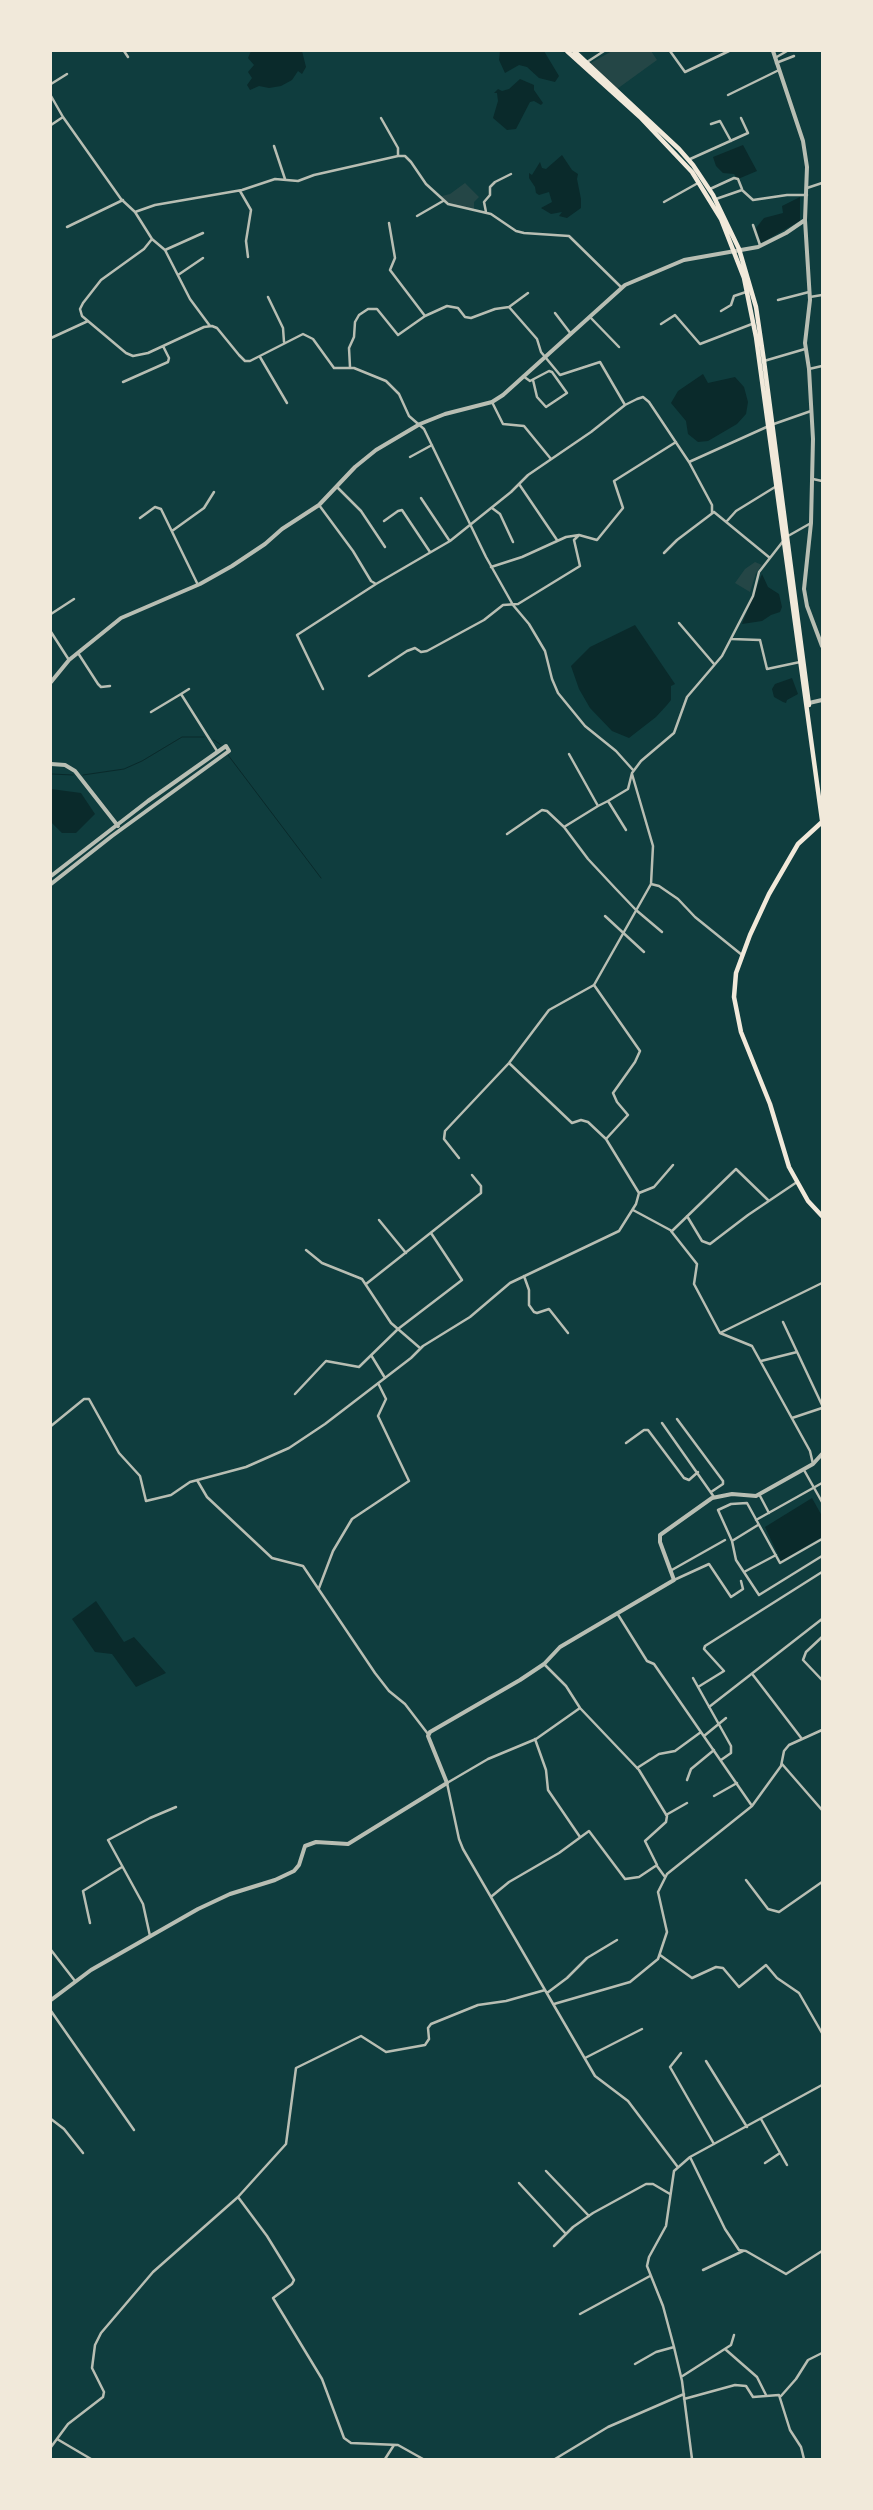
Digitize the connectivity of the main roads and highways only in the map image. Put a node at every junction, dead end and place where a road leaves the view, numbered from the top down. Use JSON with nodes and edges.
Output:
{"nodes":[{"id":1,"x":567,"y":51,"type":"edge"},
{"id":2,"x":574,"y":51,"type":"edge"},
{"id":3,"x":737,"y":250,"type":"junction"},
{"id":4,"x":769,"y":426,"type":"junction"},
{"id":5,"x":822,"y":800,"type":"edge"},
{"id":6,"x":822,"y":821,"type":"edge"},
{"id":7,"x":822,"y":1216,"type":"edge"}],
"edges":[{"from":1,"to":3,"type":"main road"},
{"from":2,"to":3,"type":"main road"},
{"from":3,"to":4,"type":"main road"},
{"from":3,"to":4,"type":"main road"},
{"from":4,"to":5,"type":"main road"},
{"from":4,"to":6,"type":"main road"},
{"from":6,"to":7,"type":"main road"}]}
